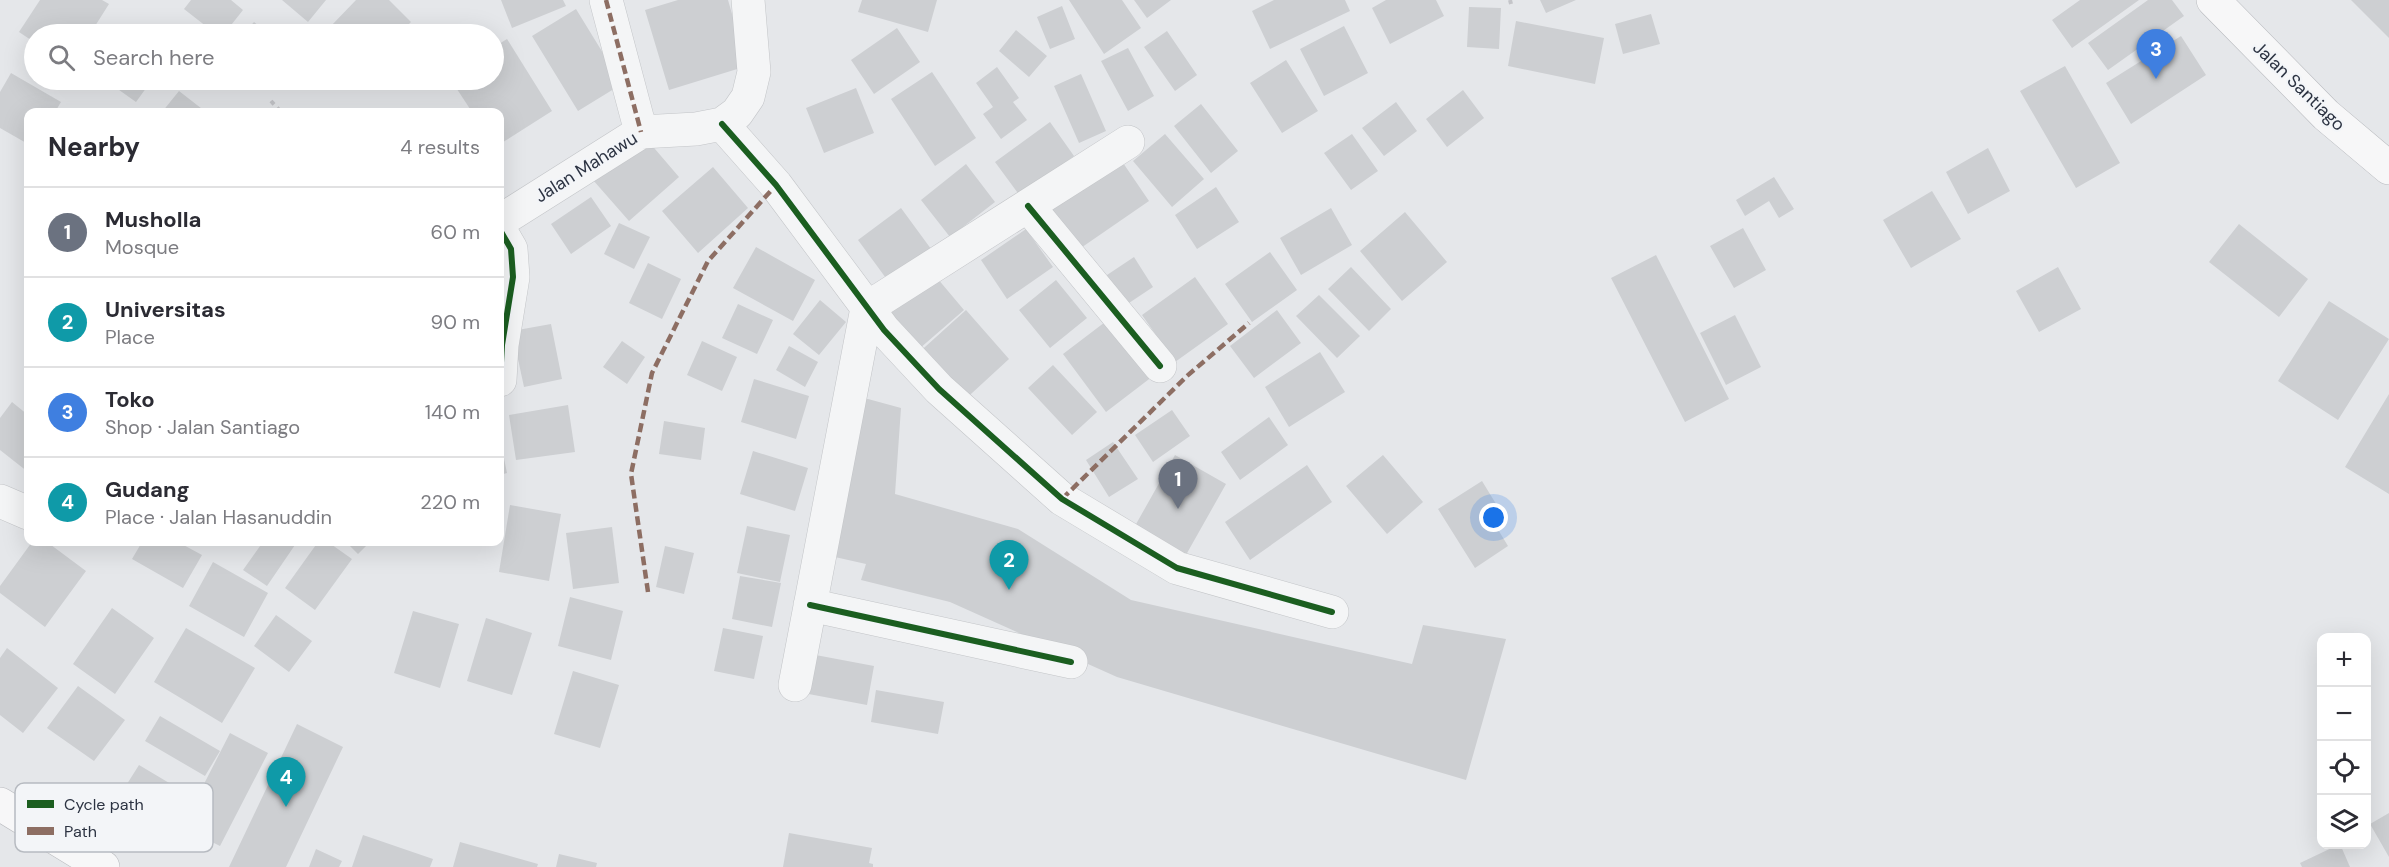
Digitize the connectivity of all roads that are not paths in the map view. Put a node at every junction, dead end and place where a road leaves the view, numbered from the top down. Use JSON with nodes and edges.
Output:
{"nodes":[{"id":1,"x":606,"y":0,"type":"edge"},
{"id":2,"x":748,"y":0,"type":"edge"},
{"id":3,"x":2213,"y":0,"type":"edge"},
{"id":4,"x":722,"y":124,"type":"junction"},
{"id":5,"x":640,"y":132,"type":"junction"},
{"id":6,"x":1128,"y":141,"type":"dead end"},
{"id":7,"x":2389,"y":168,"type":"edge"},
{"id":8,"x":1028,"y":206,"type":"junction"},
{"id":9,"x":504,"y":218,"type":"edge"},
{"id":10,"x":504,"y":236,"type":"edge"},
{"id":11,"x":867,"y":308,"type":"junction"},
{"id":12,"x":504,"y":333,"type":"edge"},
{"id":13,"x":1160,"y":366,"type":"dead end"},
{"id":14,"x":0,"y":501,"type":"edge"},
{"id":15,"x":24,"y":511,"type":"edge"},
{"id":16,"x":810,"y":605,"type":"junction"},
{"id":17,"x":1332,"y":612,"type":"dead end"},
{"id":18,"x":1071,"y":662,"type":"dead end"},
{"id":19,"x":795,"y":685,"type":"dead end"},
{"id":20,"x":0,"y":804,"type":"edge"},
{"id":21,"x":15,"y":813,"type":"edge"},
{"id":22,"x":78,"y":852,"type":"edge"},
{"id":23,"x":103,"y":867,"type":"edge"}],
"edges":[{"from":1,"to":5,"type":"street"},
{"from":2,"to":4,"type":"street"},
{"from":3,"to":7,"type":"highway","name":"Jalan Santiago"},
{"from":4,"to":5,"type":"street","name":"Jalan Mahawu"},
{"from":4,"to":11,"type":"street"},
{"from":5,"to":9,"type":"street","name":"Jalan Mahawu"},
{"from":6,"to":8,"type":"street"},
{"from":8,"to":11,"type":"street"},
{"from":8,"to":13,"type":"street"},
{"from":10,"to":12,"type":"street"},
{"from":11,"to":16,"type":"street"},
{"from":11,"to":17,"type":"street"},
{"from":14,"to":15,"type":"street"},
{"from":16,"to":18,"type":"street"},
{"from":16,"to":19,"type":"street"},
{"from":20,"to":21,"type":"highway"},
{"from":22,"to":23,"type":"highway"}]}
